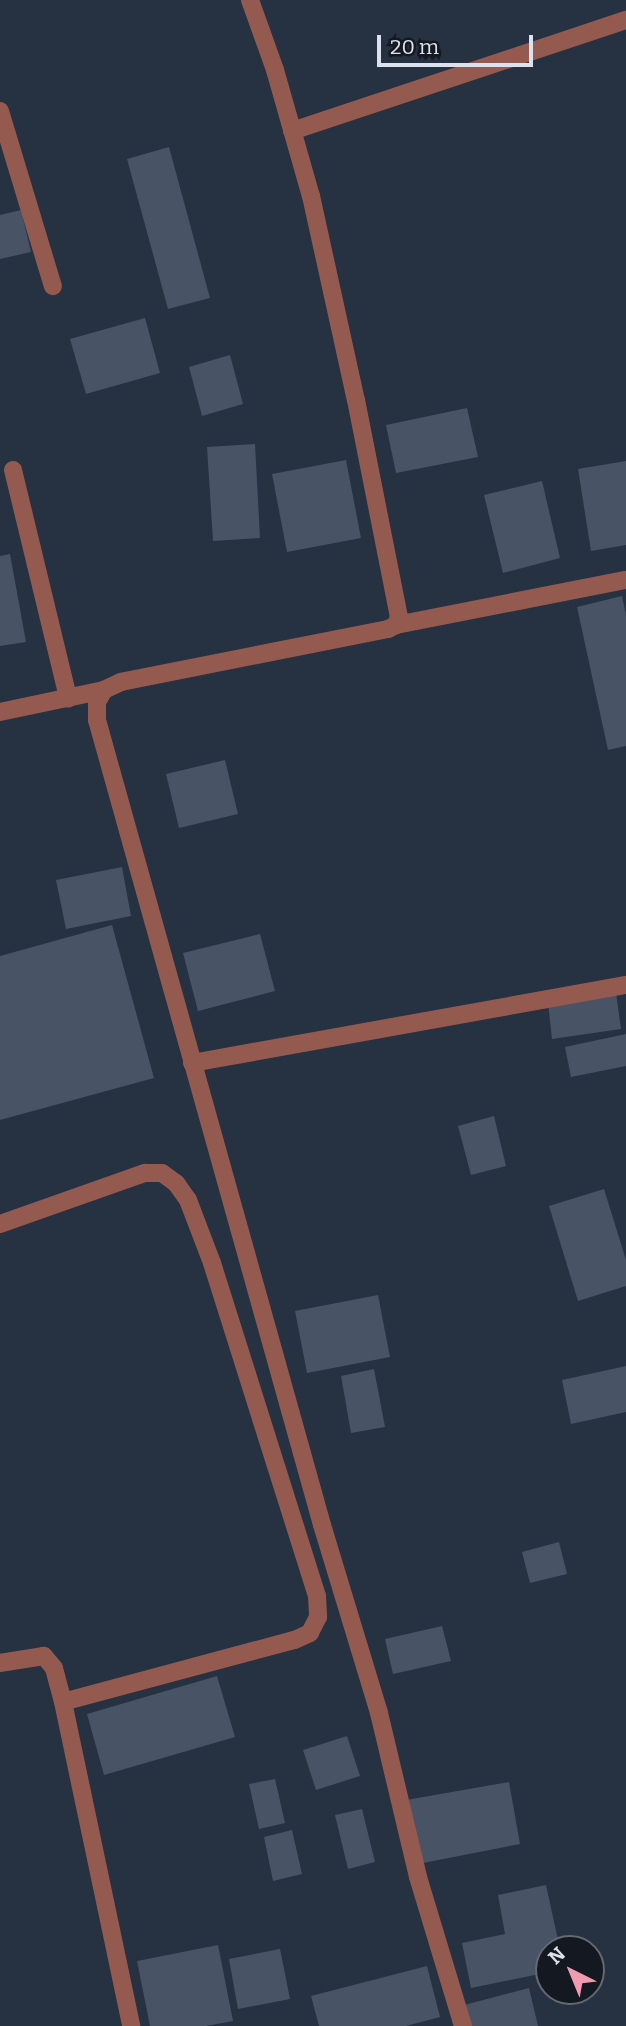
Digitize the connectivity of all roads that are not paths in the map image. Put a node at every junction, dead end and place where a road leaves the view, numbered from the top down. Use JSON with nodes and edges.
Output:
{"nodes":[{"id":1,"x":250,"y":0,"type":"edge"},
{"id":2,"x":626,"y":20,"type":"edge"},
{"id":3,"x":0,"y":111,"type":"edge"},
{"id":4,"x":292,"y":131,"type":"junction"},
{"id":5,"x":53,"y":286,"type":"dead end"},
{"id":6,"x":13,"y":470,"type":"dead end"},
{"id":7,"x":626,"y":580,"type":"edge"},
{"id":8,"x":396,"y":625,"type":"junction"},
{"id":9,"x":104,"y":690,"type":"junction"},
{"id":10,"x":68,"y":698,"type":"junction"},
{"id":11,"x":0,"y":712,"type":"edge"},
{"id":12,"x":626,"y":985,"type":"edge"},
{"id":13,"x":192,"y":1063,"type":"junction"},
{"id":14,"x":0,"y":1224,"type":"edge"},
{"id":15,"x":0,"y":1663,"type":"edge"},
{"id":16,"x":63,"y":1702,"type":"junction"},
{"id":17,"x":131,"y":2026,"type":"edge"},
{"id":18,"x":463,"y":2026,"type":"edge"}],
"edges":[{"from":1,"to":4,"type":"street"},
{"from":2,"to":4,"type":"street"},
{"from":3,"to":5,"type":"street"},
{"from":4,"to":8,"type":"street"},
{"from":6,"to":10,"type":"street"},
{"from":7,"to":8,"type":"street"},
{"from":8,"to":9,"type":"street"},
{"from":9,"to":10,"type":"street"},
{"from":9,"to":13,"type":"street"},
{"from":10,"to":11,"type":"street"},
{"from":12,"to":13,"type":"street"},
{"from":13,"to":18,"type":"street"},
{"from":14,"to":16,"type":"street"},
{"from":15,"to":16,"type":"street"},
{"from":16,"to":17,"type":"street"}]}
